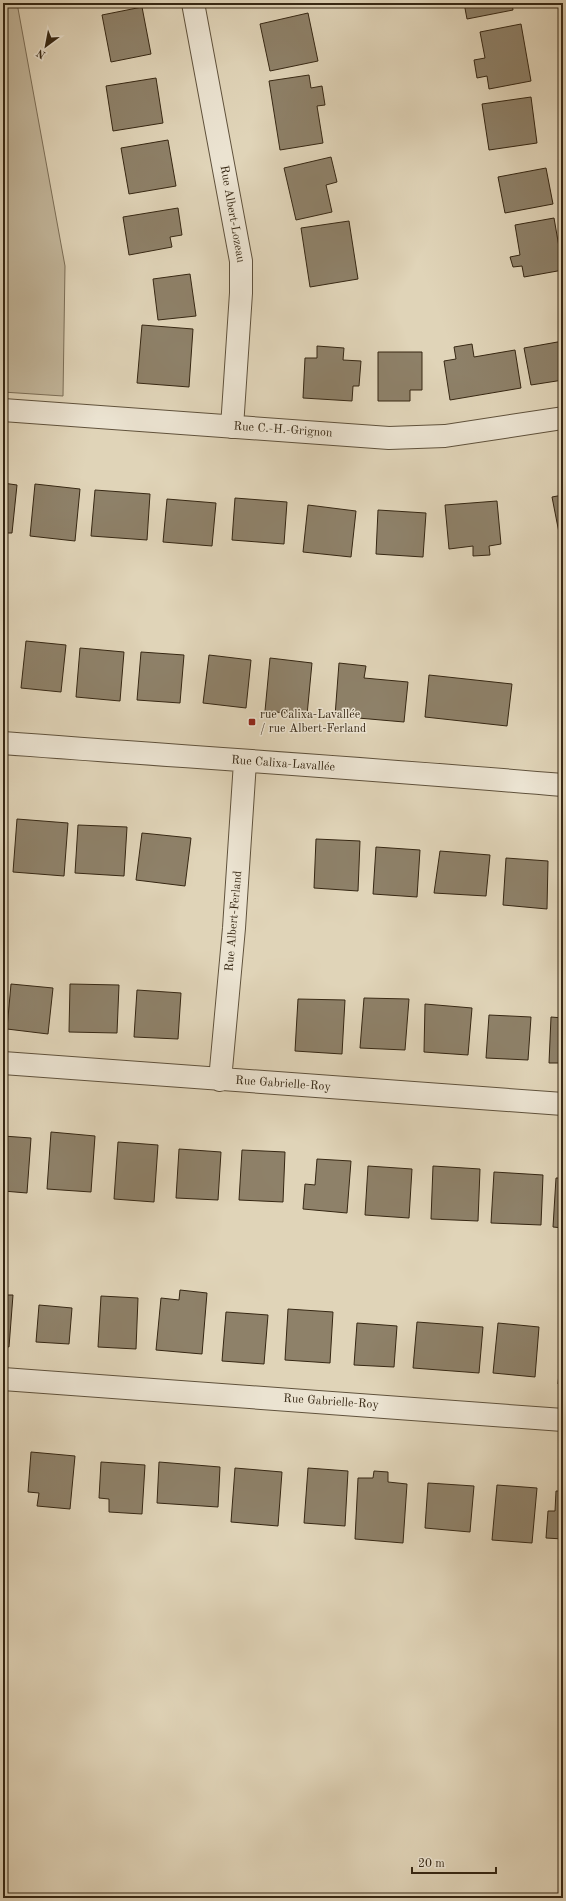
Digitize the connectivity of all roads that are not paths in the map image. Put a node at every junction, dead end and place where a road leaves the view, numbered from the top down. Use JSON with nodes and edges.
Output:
{"nodes":[{"id":1,"x":193,"y":3,"type":"edge"},
{"id":2,"x":3,"y":410,"type":"edge"},
{"id":3,"x":563,"y":418,"type":"edge"},
{"id":4,"x":232,"y":427,"type":"junction"},
{"id":5,"x":3,"y":743,"type":"edge"},
{"id":6,"x":245,"y":762,"type":"junction"},
{"id":7,"x":563,"y":785,"type":"edge"},
{"id":8,"x":3,"y":1062,"type":"edge"},
{"id":9,"x":220,"y":1080,"type":"junction"},
{"id":10,"x":563,"y":1104,"type":"edge"},
{"id":11,"x":3,"y":1379,"type":"edge"},
{"id":12,"x":563,"y":1420,"type":"edge"}],
"edges":[{"from":1,"to":4,"type":"street","name":"Rue Albert-Lozeau"},
{"from":2,"to":4,"type":"street","name":"Rue C.-H.-Grignon"},
{"from":3,"to":4,"type":"street","name":"Rue C.-H.-Grignon"},
{"from":5,"to":6,"type":"street","name":"Rue Calixa-Lavallée"},
{"from":6,"to":7,"type":"street","name":"Rue Calixa-Lavallée"},
{"from":6,"to":9,"type":"street","name":"Rue Albert-Ferland"},
{"from":8,"to":9,"type":"street","name":"Rue Gabrielle-Roy"},
{"from":9,"to":10,"type":"street","name":"Rue Gabrielle-Roy"},
{"from":11,"to":12,"type":"street","name":"Rue Gabrielle-Roy"}]}
